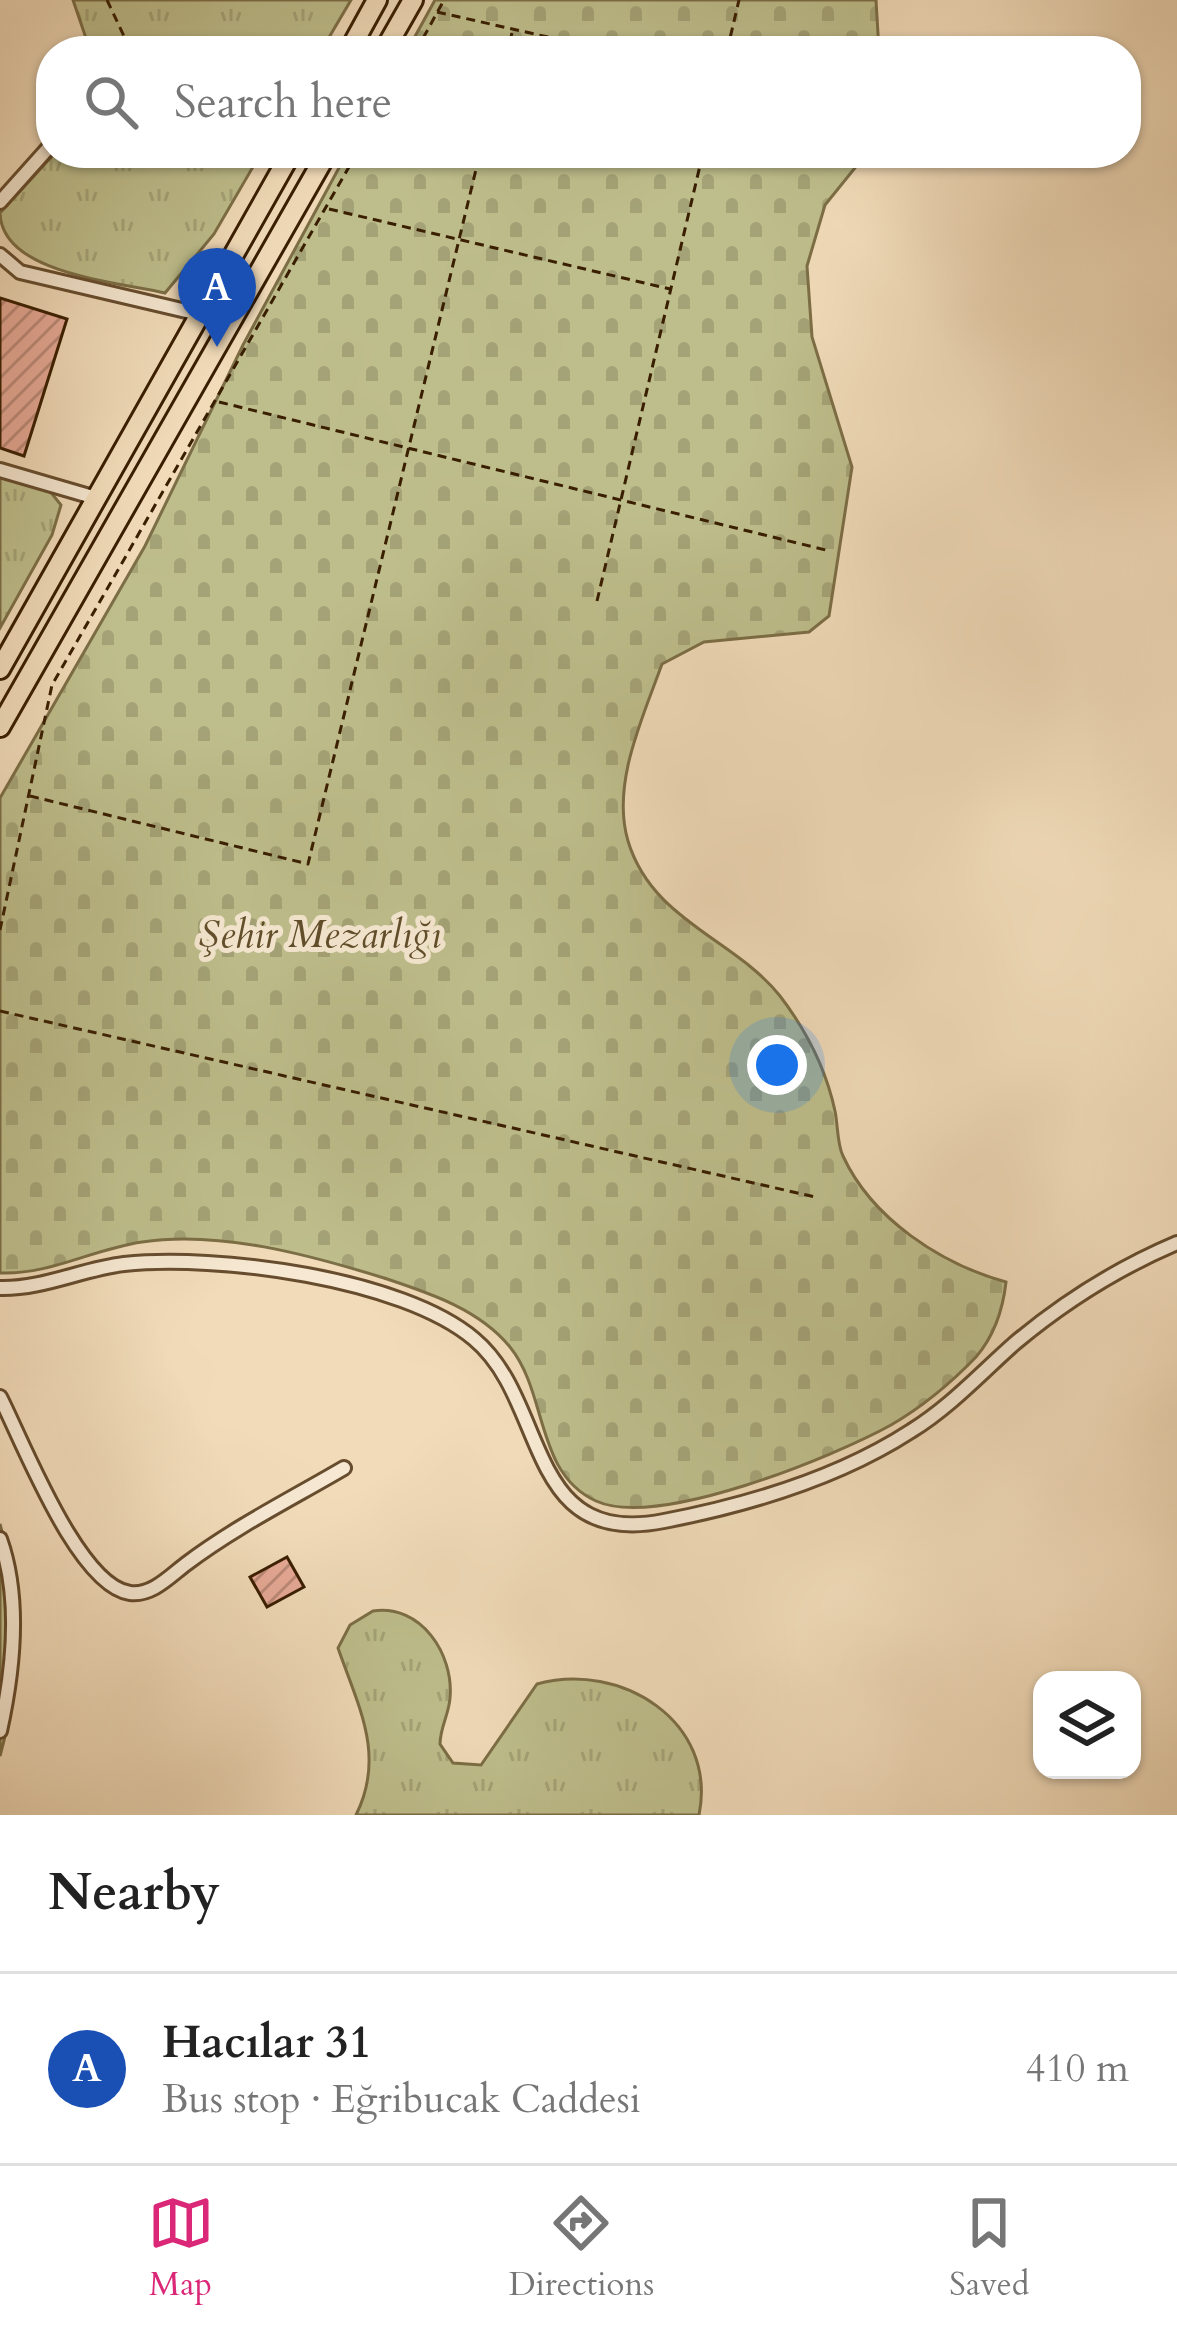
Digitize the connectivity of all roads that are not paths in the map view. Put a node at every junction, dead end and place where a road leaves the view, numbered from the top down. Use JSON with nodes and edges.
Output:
{"nodes":[{"id":1,"x":377,"y":0,"type":"edge"},
{"id":2,"x":413,"y":0,"type":"edge"},
{"id":3,"x":357,"y":36,"type":"edge"},
{"id":4,"x":393,"y":36,"type":"edge"},
{"id":5,"x":36,"y":162,"type":"edge"},
{"id":6,"x":282,"y":168,"type":"edge"},
{"id":7,"x":318,"y":168,"type":"edge"},
{"id":8,"x":0,"y":202,"type":"edge"},
{"id":9,"x":0,"y":255,"type":"edge"},
{"id":10,"x":199,"y":314,"type":"junction"},
{"id":11,"x":0,"y":470,"type":"edge"},
{"id":12,"x":96,"y":498,"type":"junction"},
{"id":13,"x":0,"y":669,"type":"edge"},
{"id":14,"x":0,"y":727,"type":"edge"},
{"id":15,"x":1177,"y":1244,"type":"edge"},
{"id":16,"x":0,"y":1288,"type":"edge"},
{"id":17,"x":0,"y":1397,"type":"edge"},
{"id":18,"x":344,"y":1468,"type":"dead end"},
{"id":19,"x":0,"y":1539,"type":"edge"},
{"id":20,"x":6,"y":1680,"type":"edge"},
{"id":21,"x":0,"y":1731,"type":"edge"}],
"edges":[{"from":1,"to":3,"type":"main road"},
{"from":2,"to":4,"type":"main road"},
{"from":5,"to":8,"type":"street"},
{"from":6,"to":10,"type":"main road"},
{"from":7,"to":14,"type":"main road"},
{"from":9,"to":10,"type":"street"},
{"from":10,"to":12,"type":"main road"},
{"from":11,"to":12,"type":"street"},
{"from":12,"to":13,"type":"main road"},
{"from":15,"to":16,"type":"street"},
{"from":17,"to":18,"type":"street"},
{"from":19,"to":20,"type":"street"},
{"from":20,"to":21,"type":"street"}]}
